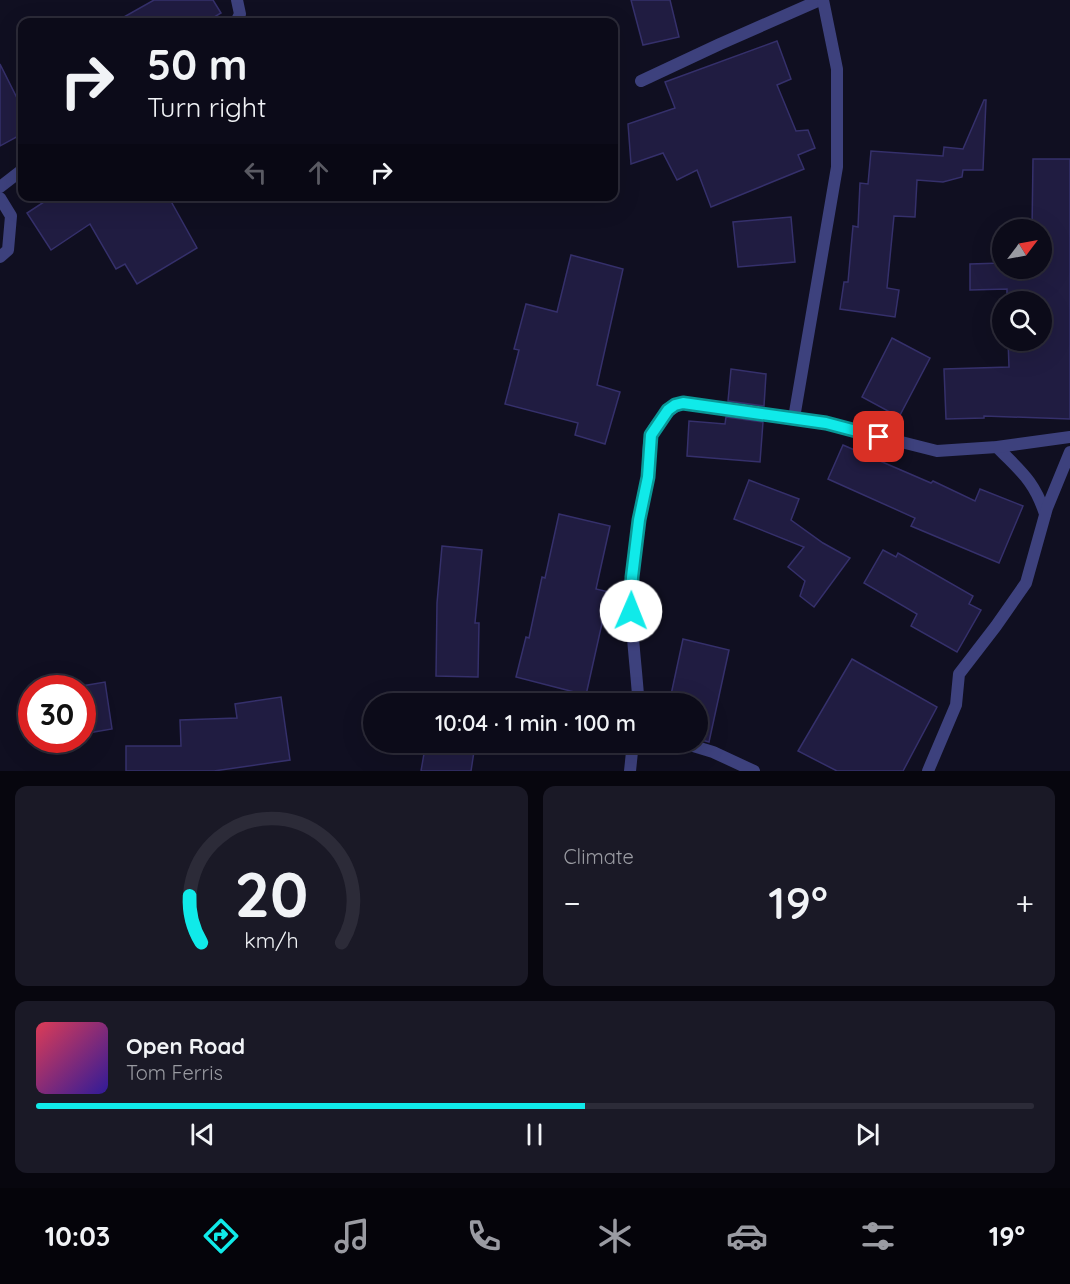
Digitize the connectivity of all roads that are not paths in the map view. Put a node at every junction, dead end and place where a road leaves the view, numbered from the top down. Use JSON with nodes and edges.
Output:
{"nodes":[{"id":1,"x":237,"y":0,"type":"edge"},
{"id":2,"x":821,"y":0,"type":"edge"},
{"id":3,"x":238,"y":18,"type":"edge"},
{"id":4,"x":641,"y":81,"type":"dead end"},
{"id":5,"x":18,"y":173,"type":"edge"},
{"id":6,"x":0,"y":187,"type":"edge"},
{"id":7,"x":0,"y":198,"type":"edge"},
{"id":8,"x":0,"y":257,"type":"edge"},
{"id":9,"x":794,"y":418,"type":"junction"},
{"id":10,"x":1070,"y":437,"type":"edge"},
{"id":11,"x":997,"y":447,"type":"junction"},
{"id":12,"x":1070,"y":452,"type":"edge"},
{"id":13,"x":1045,"y":514,"type":"junction"},
{"id":14,"x":638,"y":693,"type":"edge"},
{"id":15,"x":708,"y":750,"type":"edge"},
{"id":16,"x":632,"y":753,"type":"edge"},
{"id":17,"x":630,"y":771,"type":"edge"},
{"id":18,"x":754,"y":771,"type":"edge"},
{"id":19,"x":928,"y":771,"type":"edge"}],
"edges":[{"from":1,"to":3,"type":"street"},
{"from":2,"to":4,"type":"street"},
{"from":2,"to":9,"type":"street"},
{"from":5,"to":6,"type":"street"},
{"from":7,"to":8,"type":"street"},
{"from":9,"to":11,"type":"street"},
{"from":9,"to":14,"type":"street"},
{"from":10,"to":11,"type":"street"},
{"from":11,"to":13,"type":"street"},
{"from":12,"to":13,"type":"street"},
{"from":13,"to":19,"type":"street"},
{"from":15,"to":18,"type":"street"},
{"from":16,"to":17,"type":"street"}]}
